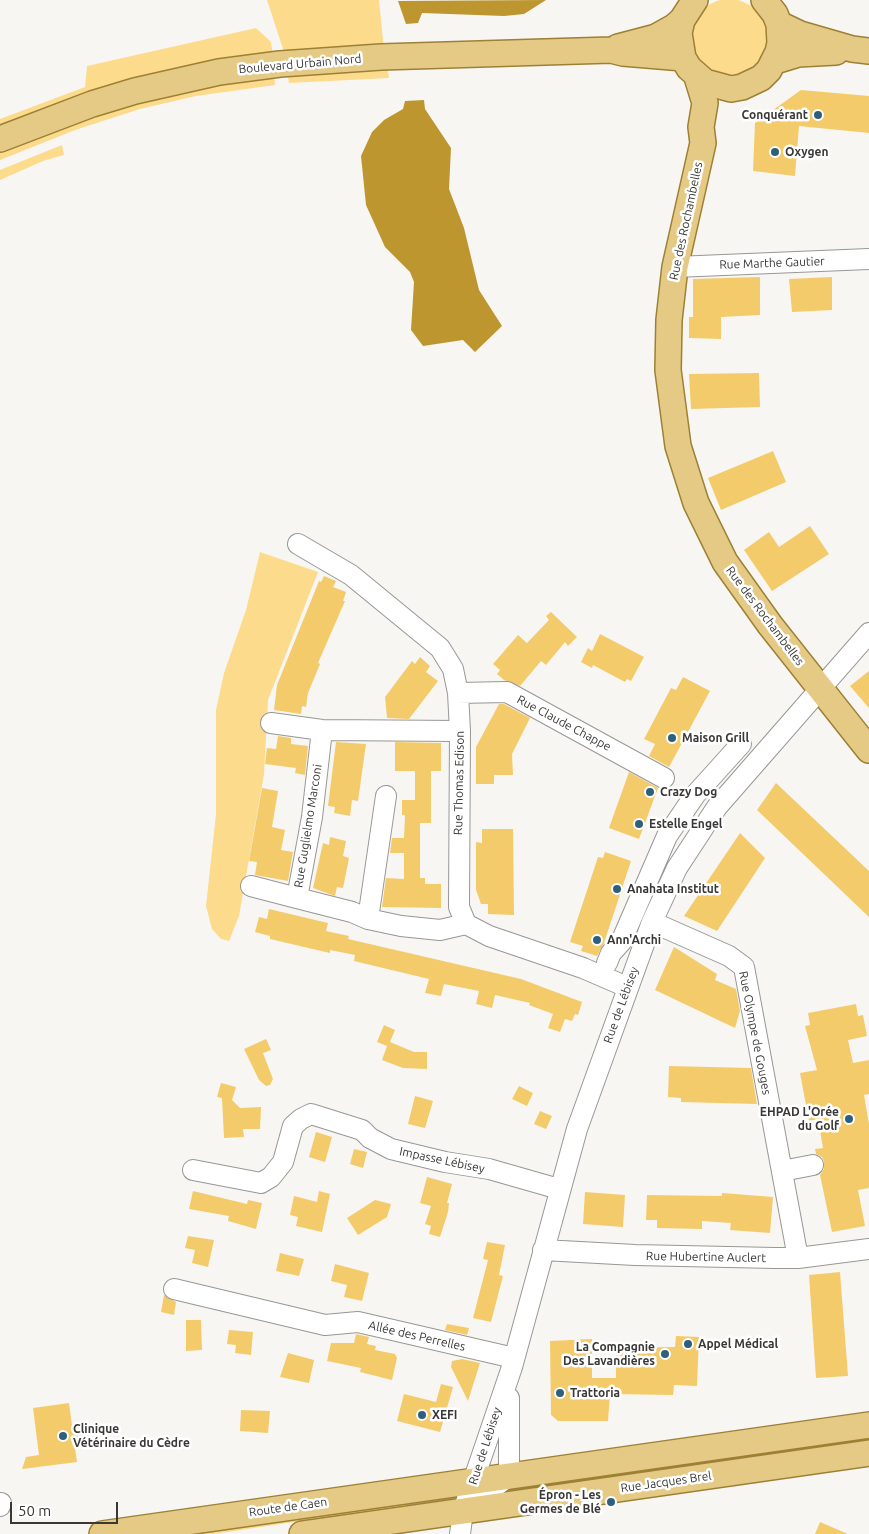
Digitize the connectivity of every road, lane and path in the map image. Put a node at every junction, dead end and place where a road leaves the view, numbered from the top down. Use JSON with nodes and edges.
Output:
{"nodes":[{"id":1,"x":695,"y":0,"type":"edge"},
{"id":2,"x":764,"y":0,"type":"edge"},
{"id":3,"x":682,"y":20,"type":"junction"},
{"id":4,"x":779,"y":24,"type":"junction"},
{"id":5,"x":611,"y":50,"type":"junction"},
{"id":6,"x":861,"y":50,"type":"edge"},
{"id":7,"x":775,"y":61,"type":"junction"},
{"id":8,"x":690,"y":68,"type":"junction"},
{"id":9,"x":731,"y":89,"type":"junction"},
{"id":10,"x":0,"y":139,"type":"edge"},
{"id":11,"x":703,"y":143,"type":"junction"},
{"id":12,"x":869,"y":259,"type":"edge"},
{"id":13,"x":675,"y":267,"type":"junction"},
{"id":14,"x":298,"y":544,"type":"dead end"},
{"id":15,"x":869,"y":632,"type":"edge"},
{"id":16,"x":820,"y":688,"type":"junction"},
{"id":17,"x":458,"y":692,"type":"junction"},
{"id":18,"x":271,"y":723,"type":"dead end"},
{"id":19,"x":322,"y":730,"type":"junction"},
{"id":20,"x":460,"y":731,"type":"junction"},
{"id":21,"x":741,"y":744,"type":"dead end"},
{"id":22,"x":869,"y":750,"type":"edge"},
{"id":23,"x":664,"y":778,"type":"dead end"},
{"id":24,"x":386,"y":796,"type":"dead end"},
{"id":25,"x":251,"y":886,"type":"dead end"},
{"id":26,"x":297,"y":898,"type":"junction"},
{"id":27,"x":368,"y":920,"type":"junction"},
{"id":28,"x":652,"y":922,"type":"junction"},
{"id":29,"x":466,"y":924,"type":"junction"},
{"id":30,"x":607,"y":963,"type":"dead end"},
{"id":31,"x":627,"y":987,"type":"junction"},
{"id":32,"x":813,"y":1165,"type":"dead end"},
{"id":33,"x":193,"y":1170,"type":"dead end"},
{"id":34,"x":782,"y":1171,"type":"junction"},
{"id":35,"x":559,"y":1189,"type":"junction"},
{"id":36,"x":869,"y":1249,"type":"edge"},
{"id":37,"x":543,"y":1250,"type":"junction"},
{"id":38,"x":798,"y":1258,"type":"junction"},
{"id":39,"x":174,"y":1288,"type":"dead end"},
{"id":40,"x":513,"y":1363,"type":"junction"},
{"id":41,"x":869,"y":1425,"type":"edge"},
{"id":42,"x":869,"y":1453,"type":"edge"},
{"id":43,"x":509,"y":1476,"type":"junction"},
{"id":44,"x":474,"y":1481,"type":"junction"},
{"id":45,"x":461,"y":1523,"type":"edge"},
{"id":46,"x":102,"y":1534,"type":"edge"},
{"id":47,"x":302,"y":1534,"type":"edge"}],
"edges":[{"from":1,"to":3,"type":"main road"},
{"from":2,"to":4,"type":"main road"},
{"from":3,"to":5,"type":"main road","name":"Boulevard Urbain Nord"},
{"from":3,"to":8,"type":"main road","name":"Rue des Rochambelles"},
{"from":4,"to":6,"type":"main road"},
{"from":4,"to":7,"type":"main road"},
{"from":5,"to":8,"type":"main road","name":"Boulevard Urbain Nord"},
{"from":5,"to":10,"type":"main road","name":"Boulevard Urbain Nord"},
{"from":6,"to":7,"type":"main road"},
{"from":7,"to":9,"type":"main road"},
{"from":8,"to":9,"type":"main road","name":"Boulevard Urbain Nord"},
{"from":8,"to":11,"type":"main road","name":"Rue des Rochambelles"},
{"from":9,"to":11,"type":"main road","name":"Rue des Rochambelles"},
{"from":11,"to":13,"type":"main road","name":"Rue des Rochambelles"},
{"from":12,"to":13,"type":"street","name":"Rue Marthe Gautier"},
{"from":13,"to":16,"type":"main road","name":"Rue des Rochambelles"},
{"from":14,"to":17,"type":"street","name":"Rue Thomas Edison"},
{"from":15,"to":16,"type":"street","name":"Rue de Lébisey"},
{"from":16,"to":22,"type":"main road","name":"Rue des Rochambelles"},
{"from":16,"to":28,"type":"street","name":"Rue de Lébisey"},
{"from":17,"to":20,"type":"street","name":"Rue Thomas Edison"},
{"from":17,"to":23,"type":"street","name":"Rue Claude Chappe"},
{"from":18,"to":19,"type":"street"},
{"from":19,"to":20,"type":"street"},
{"from":19,"to":26,"type":"street","name":"Rue Guglielmo Marconi"},
{"from":20,"to":29,"type":"street","name":"Rue Thomas Edison"},
{"from":21,"to":30,"type":"street"},
{"from":24,"to":27,"type":"street"},
{"from":25,"to":26,"type":"street"},
{"from":26,"to":27,"type":"street","name":"Rue Guglielmo Marconi"},
{"from":27,"to":29,"type":"street","name":"Rue Guglielmo Marconi"},
{"from":28,"to":31,"type":"street","name":"Rue de Lébisey"},
{"from":28,"to":34,"type":"street","name":"Rue Olympe de Gouges"},
{"from":29,"to":31,"type":"street"},
{"from":31,"to":35,"type":"street","name":"Rue de Lébisey"},
{"from":32,"to":34,"type":"street"},
{"from":33,"to":35,"type":"street","name":"Impasse Lébisey"},
{"from":34,"to":38,"type":"street","name":"Rue Olympe de Gouges"},
{"from":35,"to":37,"type":"street","name":"Rue de Lébisey"},
{"from":36,"to":38,"type":"street","name":"Rue Hubertine Auclert"},
{"from":37,"to":38,"type":"street","name":"Rue Hubertine Auclert"},
{"from":37,"to":40,"type":"street","name":"Rue de Lébisey"},
{"from":39,"to":40,"type":"street","name":"Allée des Perrelles"},
{"from":40,"to":43,"type":"street","name":"Rue de Lébisey"},
{"from":40,"to":44,"type":"street","name":"Rue de Lébisey"},
{"from":41,"to":43,"type":"main road"},
{"from":42,"to":45,"type":"main road","name":"Rue Jacques Brel"},
{"from":43,"to":44,"type":"main road"},
{"from":43,"to":45,"type":"street"},
{"from":44,"to":45,"type":"street","name":"Rue de Lébisey"},
{"from":44,"to":46,"type":"main road","name":"Route de Caen"},
{"from":45,"to":47,"type":"main road"}]}
